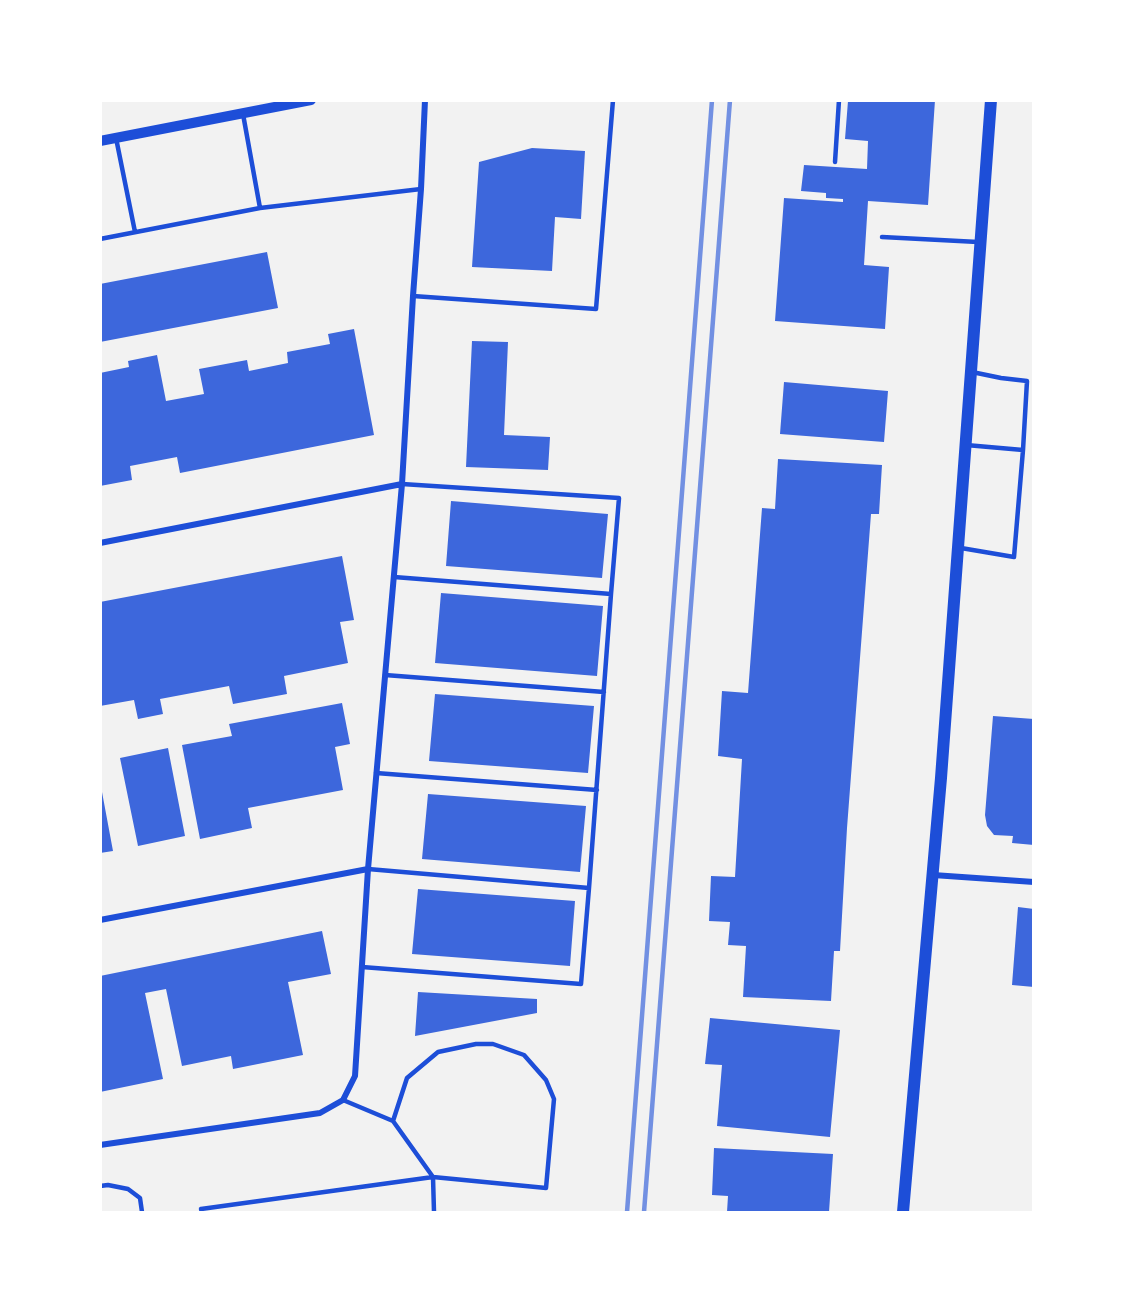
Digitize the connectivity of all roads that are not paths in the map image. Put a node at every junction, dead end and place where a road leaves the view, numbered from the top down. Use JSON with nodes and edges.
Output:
{"nodes":[{"id":1,"x":311,"y":100,"type":"edge"},
{"id":2,"x":425,"y":100,"type":"edge"},
{"id":3,"x":613,"y":100,"type":"edge"},
{"id":4,"x":839,"y":100,"type":"edge"},
{"id":5,"x":991,"y":100,"type":"edge"},
{"id":6,"x":243,"y":114,"type":"junction"},
{"id":7,"x":116,"y":138,"type":"junction"},
{"id":8,"x":100,"y":141,"type":"edge"},
{"id":9,"x":835,"y":162,"type":"dead end"},
{"id":10,"x":421,"y":189,"type":"junction"},
{"id":11,"x":260,"y":208,"type":"junction"},
{"id":12,"x":135,"y":232,"type":"junction"},
{"id":13,"x":882,"y":237,"type":"dead end"},
{"id":14,"x":100,"y":239,"type":"edge"},
{"id":15,"x":981,"y":242,"type":"junction"},
{"id":16,"x":413,"y":296,"type":"junction"},
{"id":17,"x":971,"y":372,"type":"junction"},
{"id":18,"x":966,"y":445,"type":"junction"},
{"id":19,"x":1023,"y":450,"type":"junction"},
{"id":20,"x":402,"y":484,"type":"junction"},
{"id":21,"x":100,"y":543,"type":"edge"},
{"id":22,"x":958,"y":548,"type":"junction"},
{"id":23,"x":394,"y":577,"type":"junction"},
{"id":24,"x":611,"y":594,"type":"junction"},
{"id":25,"x":385,"y":675,"type":"junction"},
{"id":26,"x":604,"y":692,"type":"junction"},
{"id":27,"x":376,"y":773,"type":"junction"},
{"id":28,"x":597,"y":790,"type":"junction"},
{"id":29,"x":368,"y":869,"type":"junction"},
{"id":30,"x":932,"y":875,"type":"junction"},
{"id":31,"x":1034,"y":882,"type":"edge"},
{"id":32,"x":589,"y":888,"type":"junction"},
{"id":33,"x":100,"y":920,"type":"edge"},
{"id":34,"x":362,"y":967,"type":"junction"},
{"id":35,"x":343,"y":1100,"type":"junction"},
{"id":36,"x":393,"y":1121,"type":"junction"},
{"id":37,"x":100,"y":1145,"type":"edge"},
{"id":38,"x":433,"y":1177,"type":"junction"},
{"id":39,"x":100,"y":1186,"type":"edge"},
{"id":40,"x":142,"y":1212,"type":"edge"},
{"id":41,"x":202,"y":1212,"type":"edge"},
{"id":42,"x":434,"y":1212,"type":"edge"},
{"id":43,"x":903,"y":1212,"type":"edge"}],
"edges":[{"from":1,"to":6,"type":"street"},
{"from":2,"to":10,"type":"street"},
{"from":3,"to":16,"type":"lane"},
{"from":4,"to":9,"type":"lane"},
{"from":5,"to":15,"type":"main road"},
{"from":6,"to":7,"type":"street"},
{"from":6,"to":11,"type":"lane"},
{"from":7,"to":8,"type":"street"},
{"from":7,"to":12,"type":"lane"},
{"from":10,"to":11,"type":"lane"},
{"from":10,"to":16,"type":"street"},
{"from":11,"to":12,"type":"lane"},
{"from":12,"to":14,"type":"lane"},
{"from":13,"to":15,"type":"lane"},
{"from":15,"to":17,"type":"main road"},
{"from":16,"to":20,"type":"street"},
{"from":17,"to":18,"type":"main road"},
{"from":17,"to":19,"type":"lane"},
{"from":18,"to":19,"type":"lane"},
{"from":18,"to":22,"type":"main road"},
{"from":19,"to":22,"type":"lane"},
{"from":20,"to":21,"type":"street"},
{"from":20,"to":23,"type":"street"},
{"from":20,"to":24,"type":"lane"},
{"from":22,"to":30,"type":"main road"},
{"from":23,"to":24,"type":"lane"},
{"from":23,"to":25,"type":"street"},
{"from":24,"to":26,"type":"lane"},
{"from":25,"to":26,"type":"lane"},
{"from":25,"to":27,"type":"street"},
{"from":26,"to":28,"type":"lane"},
{"from":27,"to":28,"type":"lane"},
{"from":27,"to":29,"type":"street"},
{"from":28,"to":32,"type":"lane"},
{"from":29,"to":32,"type":"lane"},
{"from":29,"to":33,"type":"street"},
{"from":29,"to":34,"type":"street"},
{"from":30,"to":31,"type":"street"},
{"from":30,"to":43,"type":"main road"},
{"from":32,"to":34,"type":"lane"},
{"from":34,"to":35,"type":"street"},
{"from":35,"to":36,"type":"lane"},
{"from":35,"to":37,"type":"street"},
{"from":36,"to":38,"type":"lane"},
{"from":36,"to":38,"type":"lane"},
{"from":38,"to":41,"type":"lane"},
{"from":38,"to":42,"type":"lane"},
{"from":39,"to":40,"type":"lane"}]}
